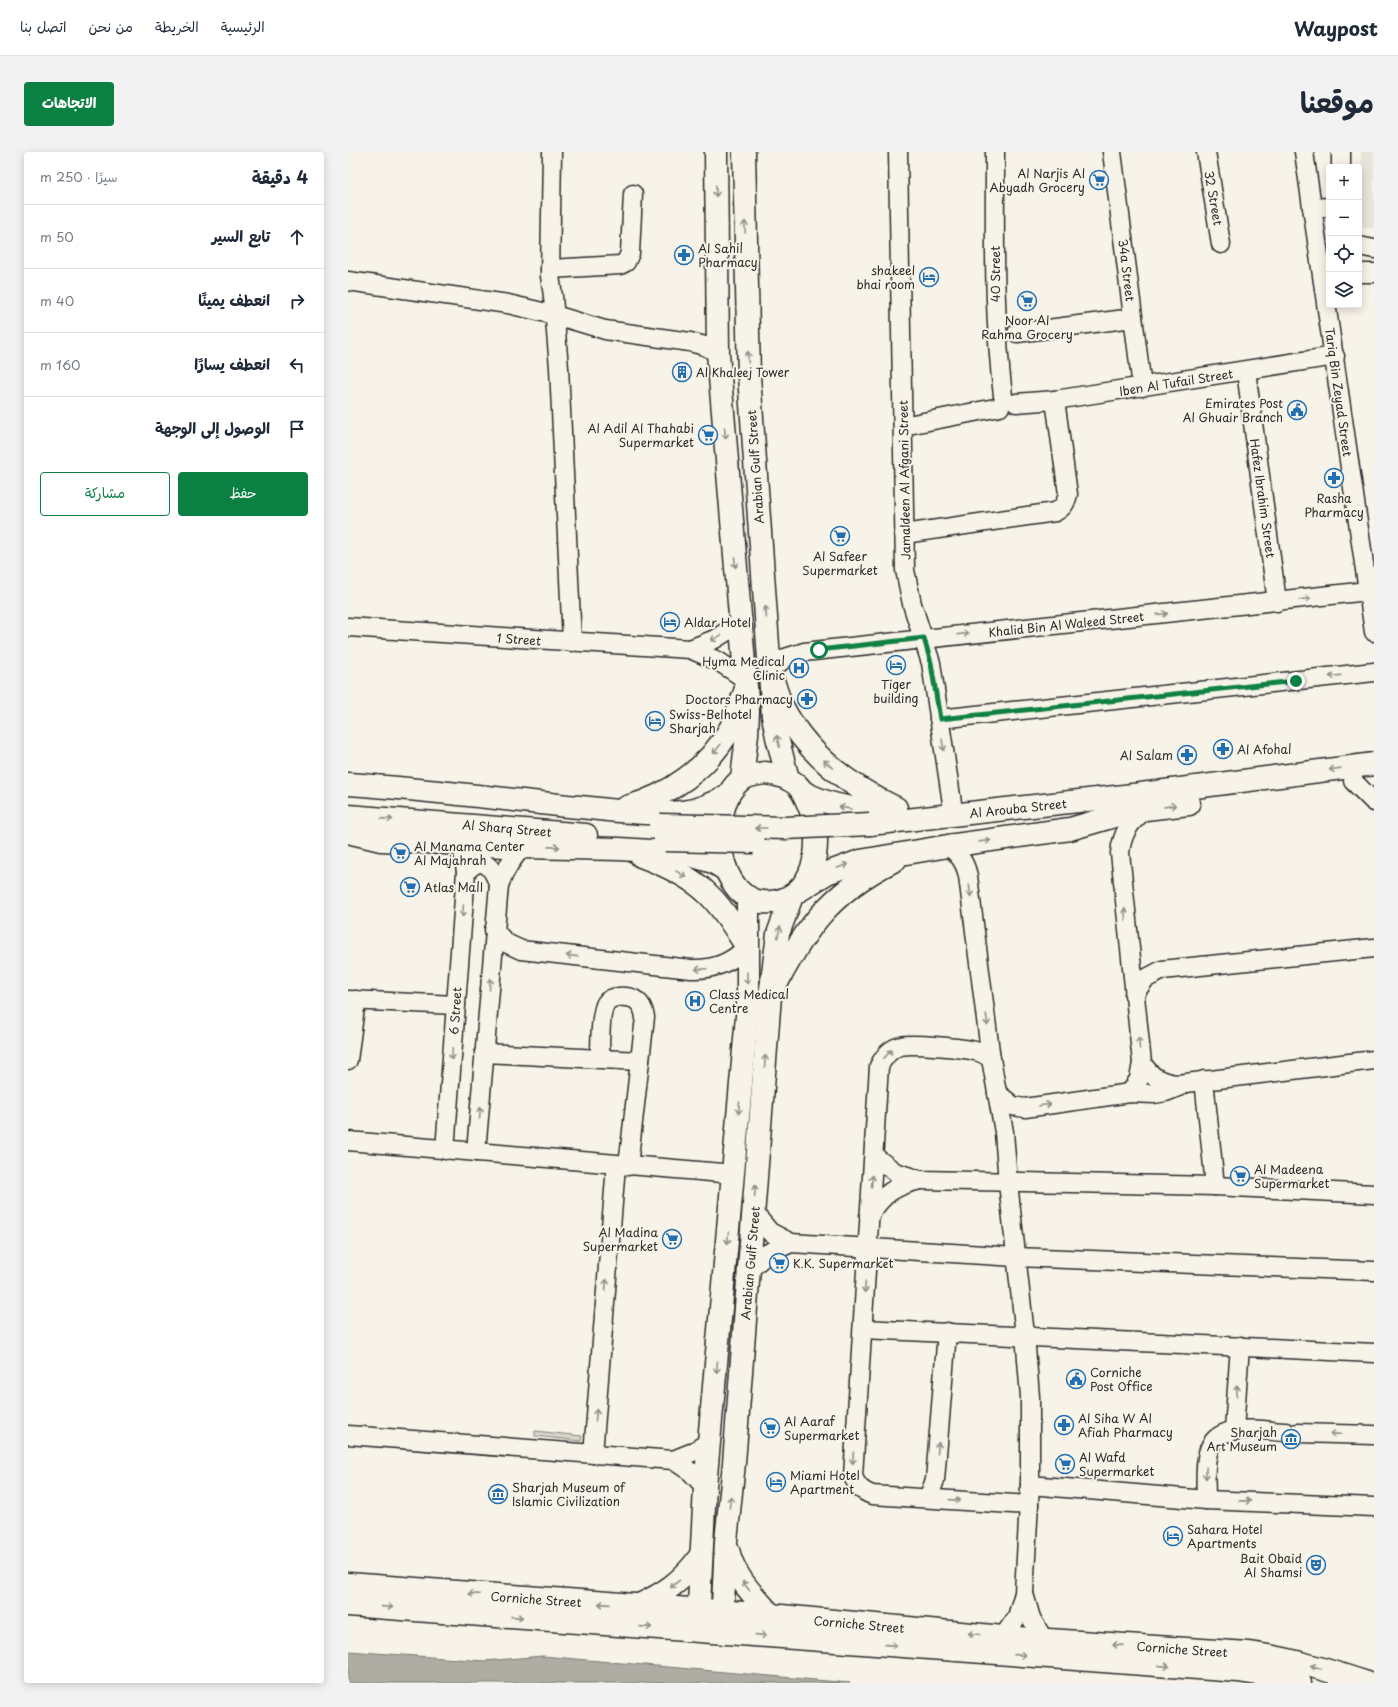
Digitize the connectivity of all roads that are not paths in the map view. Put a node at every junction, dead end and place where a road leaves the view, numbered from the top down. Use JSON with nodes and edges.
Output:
{"nodes":[{"id":1,"x":552,"y":152,"type":"edge"},
{"id":2,"x":716,"y":152,"type":"edge"},
{"id":3,"x":744,"y":152,"type":"edge"},
{"id":4,"x":898,"y":152,"type":"edge"},
{"id":5,"x":996,"y":152,"type":"edge"},
{"id":6,"x":1112,"y":152,"type":"edge"},
{"id":7,"x":1206,"y":152,"type":"edge"},
{"id":8,"x":1304,"y":152,"type":"edge"},
{"id":9,"x":1341,"y":152,"type":"edge"},
{"id":10,"x":1341,"y":164,"type":"edge"},
{"id":11,"x":633,"y":194,"type":"dead end"},
{"id":12,"x":1321,"y":207,"type":"edge"},
{"id":13,"x":1222,"y":244,"type":"dead end"},
{"id":14,"x":1362,"y":247,"type":"edge"},
{"id":15,"x":1374,"y":249,"type":"edge"},
{"id":16,"x":550,"y":269,"type":"junction"},
{"id":17,"x":1325,"y":273,"type":"edge"},
{"id":18,"x":1362,"y":273,"type":"edge"},
{"id":19,"x":1374,"y":273,"type":"edge"},
{"id":20,"x":348,"y":281,"type":"edge"},
{"id":21,"x":555,"y":315,"type":"junction"},
{"id":22,"x":1133,"y":318,"type":"junction"},
{"id":23,"x":717,"y":322,"type":"junction"},
{"id":24,"x":1017,"y":333,"type":"dead end"},
{"id":25,"x":690,"y":342,"type":"junction"},
{"id":26,"x":718,"y":353,"type":"junction"},
{"id":27,"x":1335,"y":356,"type":"junction"},
{"id":28,"x":1246,"y":371,"type":"junction"},
{"id":29,"x":1142,"y":387,"type":"junction"},
{"id":30,"x":1055,"y":400,"type":"junction"},
{"id":31,"x":1006,"y":402,"type":"junction"},
{"id":32,"x":751,"y":420,"type":"junction"},
{"id":33,"x":902,"y":426,"type":"junction"},
{"id":34,"x":904,"y":534,"type":"junction"},
{"id":35,"x":1368,"y":591,"type":"junction"},
{"id":36,"x":1278,"y":602,"type":"junction"},
{"id":37,"x":1373,"y":621,"type":"edge"},
{"id":38,"x":740,"y":623,"type":"junction"},
{"id":39,"x":348,"y":627,"type":"edge"},
{"id":40,"x":924,"y":638,"type":"junction"},
{"id":41,"x":572,"y":642,"type":"junction"},
{"id":42,"x":690,"y":649,"type":"junction"},
{"id":43,"x":770,"y":671,"type":"junction"},
{"id":44,"x":1374,"y":672,"type":"edge"},
{"id":45,"x":746,"y":684,"type":"junction"},
{"id":46,"x":940,"y":719,"type":"junction"},
{"id":47,"x":1374,"y":764,"type":"edge"},
{"id":48,"x":1374,"y":778,"type":"edge"},
{"id":49,"x":742,"y":779,"type":"junction"},
{"id":50,"x":1353,"y":781,"type":"junction"},
{"id":51,"x":348,"y":784,"type":"edge"},
{"id":52,"x":796,"y":785,"type":"junction"},
{"id":53,"x":728,"y":795,"type":"junction"},
{"id":54,"x":348,"y":796,"type":"edge"},
{"id":55,"x":1374,"y":802,"type":"edge"},
{"id":56,"x":952,"y":803,"type":"junction"},
{"id":57,"x":1137,"y":805,"type":"junction"},
{"id":58,"x":896,"y":808,"type":"junction"},
{"id":59,"x":614,"y":810,"type":"junction"},
{"id":60,"x":348,"y":816,"type":"edge"},
{"id":61,"x":348,"y":832,"type":"edge"},
{"id":62,"x":663,"y":832,"type":"junction"},
{"id":63,"x":462,"y":844,"type":"junction"},
{"id":64,"x":948,"y":846,"type":"junction"},
{"id":65,"x":523,"y":847,"type":"junction"},
{"id":66,"x":619,"y":849,"type":"junction"},
{"id":67,"x":915,"y":852,"type":"junction"},
{"id":68,"x":726,"y":870,"type":"junction"},
{"id":69,"x":466,"y":872,"type":"junction"},
{"id":70,"x":499,"y":885,"type":"junction"},
{"id":71,"x":794,"y":894,"type":"junction"},
{"id":72,"x":748,"y":898,"type":"junction"},
{"id":73,"x":494,"y":930,"type":"junction"},
{"id":74,"x":747,"y":947,"type":"junction"},
{"id":75,"x":1374,"y":948,"type":"edge"},
{"id":76,"x":1129,"y":952,"type":"junction"},
{"id":77,"x":1162,"y":970,"type":"junction"},
{"id":78,"x":1134,"y":994,"type":"junction"},
{"id":79,"x":770,"y":996,"type":"junction"},
{"id":80,"x":352,"y":1000,"type":"edge"},
{"id":81,"x":456,"y":1005,"type":"junction"},
{"id":82,"x":484,"y":1053,"type":"junction"},
{"id":83,"x":600,"y":1058,"type":"junction"},
{"id":84,"x":992,"y":1059,"type":"junction"},
{"id":85,"x":348,"y":1060,"type":"edge"},
{"id":86,"x":1374,"y":1060,"type":"edge"},
{"id":87,"x":640,"y":1061,"type":"junction"},
{"id":88,"x":1142,"y":1063,"type":"junction"},
{"id":89,"x":1196,"y":1081,"type":"junction"},
{"id":90,"x":997,"y":1092,"type":"junction"},
{"id":91,"x":1130,"y":1093,"type":"junction"},
{"id":92,"x":1018,"y":1108,"type":"junction"},
{"id":93,"x":1004,"y":1132,"type":"junction"},
{"id":94,"x":348,"y":1141,"type":"edge"},
{"id":95,"x":444,"y":1150,"type":"junction"},
{"id":96,"x":476,"y":1152,"type":"junction"},
{"id":97,"x":874,"y":1156,"type":"junction"},
{"id":98,"x":622,"y":1165,"type":"junction"},
{"id":99,"x":734,"y":1174,"type":"junction"},
{"id":100,"x":920,"y":1180,"type":"junction"},
{"id":101,"x":1008,"y":1183,"type":"junction"},
{"id":102,"x":1215,"y":1186,"type":"junction"},
{"id":103,"x":1374,"y":1194,"type":"edge"},
{"id":104,"x":754,"y":1213,"type":"junction"},
{"id":105,"x":869,"y":1216,"type":"junction"},
{"id":106,"x":791,"y":1243,"type":"junction"},
{"id":107,"x":868,"y":1248,"type":"junction"},
{"id":108,"x":1016,"y":1257,"type":"junction"},
{"id":109,"x":749,"y":1270,"type":"junction"},
{"id":110,"x":1374,"y":1271,"type":"edge"},
{"id":111,"x":725,"y":1277,"type":"junction"},
{"id":112,"x":863,"y":1328,"type":"junction"},
{"id":113,"x":947,"y":1332,"type":"junction"},
{"id":114,"x":1025,"y":1336,"type":"junction"},
{"id":115,"x":1240,"y":1346,"type":"junction"},
{"id":116,"x":742,"y":1351,"type":"junction"},
{"id":117,"x":1374,"y":1353,"type":"edge"},
{"id":118,"x":1234,"y":1430,"type":"junction"},
{"id":119,"x":348,"y":1435,"type":"edge"},
{"id":120,"x":1374,"y":1435,"type":"edge"},
{"id":121,"x":710,"y":1440,"type":"junction"},
{"id":122,"x":592,"y":1454,"type":"junction"},
{"id":123,"x":673,"y":1460,"type":"junction"},
{"id":124,"x":1030,"y":1485,"type":"junction"},
{"id":125,"x":705,"y":1487,"type":"junction"},
{"id":126,"x":926,"y":1498,"type":"junction"},
{"id":127,"x":1206,"y":1500,"type":"junction"},
{"id":128,"x":1029,"y":1505,"type":"junction"},
{"id":129,"x":1374,"y":1507,"type":"edge"},
{"id":130,"x":726,"y":1541,"type":"junction"},
{"id":131,"x":701,"y":1554,"type":"junction"},
{"id":132,"x":348,"y":1584,"type":"edge"},
{"id":133,"x":1024,"y":1593,"type":"junction"},
{"id":134,"x":348,"y":1605,"type":"edge"},
{"id":135,"x":637,"y":1606,"type":"junction"},
{"id":136,"x":771,"y":1615,"type":"junction"},
{"id":137,"x":698,"y":1620,"type":"junction"},
{"id":138,"x":722,"y":1622,"type":"junction"},
{"id":139,"x":1003,"y":1637,"type":"junction"},
{"id":140,"x":1044,"y":1640,"type":"junction"},
{"id":141,"x":1300,"y":1683,"type":"edge"},
{"id":142,"x":1367,"y":1683,"type":"edge"}],
"edges":[{"from":1,"to":16,"type":"street"},
{"from":2,"to":23,"type":"main road","one_way":true},
{"from":32,"to":3,"type":"main road","name":"Arabian Gulf Street","one_way":true},
{"from":4,"to":33,"type":"street","name":"Jamaldeen Al Afgani Street"},
{"from":5,"to":31,"type":"street","name":"40 Street"},
{"from":6,"to":22,"type":"street","name":"34a Street"},
{"from":7,"to":13,"type":"street","name":"32 Street"},
{"from":8,"to":12,"type":"street","name":"Tariq Bin Zeyad Street"},
{"from":9,"to":10,"type":"street"},
{"from":11,"to":16,"type":"street"},
{"from":12,"to":17,"type":"street","name":"Tariq Bin Zeyad Street"},
{"from":14,"to":15,"type":"street"},
{"from":16,"to":21,"type":"street"},
{"from":17,"to":27,"type":"street","name":"Tariq Bin Zeyad Street"},
{"from":18,"to":19,"type":"street"},
{"from":20,"to":21,"type":"street"},
{"from":21,"to":25,"type":"street"},
{"from":21,"to":41,"type":"street"},
{"from":22,"to":24,"type":"street"},
{"from":22,"to":29,"type":"street","name":"34a Street"},
{"from":23,"to":25,"type":"street"},
{"from":23,"to":26,"type":"main road"},
{"from":25,"to":26,"type":"street"},
{"from":26,"to":32,"type":"main road"},
{"from":26,"to":38,"type":"main road","one_way":true},
{"from":27,"to":28,"type":"street","name":"Iben Al Tufail Street"},
{"from":27,"to":35,"type":"street","name":"Tariq Bin Zeyad Street"},
{"from":28,"to":29,"type":"street","name":"Iben Al Tufail Street"},
{"from":28,"to":36,"type":"street","name":"Hafez Ibrahim Street"},
{"from":29,"to":30,"type":"street","name":"Iben Al Tufail Street"},
{"from":30,"to":31,"type":"street","name":"Iben Al Tufail Street"},
{"from":30,"to":34,"type":"street"},
{"from":31,"to":33,"type":"street","name":"Iben Al Tufail Street"},
{"from":43,"to":32,"type":"main road","name":"Arabian Gulf Street","one_way":true},
{"from":33,"to":34,"type":"street","name":"Jamaldeen Al Afgani Street"},
{"from":34,"to":40,"type":"street","name":"Jamaldeen Al Afgani Street"},
{"from":36,"to":35,"type":"street","name":"Khalid Bin Al Waleed Street","one_way":true},
{"from":35,"to":37,"type":"street","name":"Tariq Bin Zeyad Street"},
{"from":40,"to":36,"type":"street","name":"Khalid Bin Al Waleed Street","one_way":true},
{"from":38,"to":42,"type":"street","name":"1 Street","one_way":true},
{"from":38,"to":45,"type":"main road"},
{"from":39,"to":41,"type":"street","name":"1 Street"},
{"from":40,"to":43,"type":"street","name":"Khalid Bin Al Waleed Street"},
{"from":40,"to":46,"type":"street","name":"Jamaldeen Al Afgani Street"},
{"from":41,"to":42,"type":"street","name":"1 Street"},
{"from":42,"to":45,"type":"street","name":"1 Street"},
{"from":52,"to":43,"type":"main road","name":"Arabian Gulf Street","one_way":true},
{"from":58,"to":43,"type":"main road","one_way":true},
{"from":44,"to":46,"type":"street","one_way":true},
{"from":45,"to":49,"type":"main road"},
{"from":45,"to":59,"type":"main road","one_way":true},
{"from":46,"to":56,"type":"street","name":"Jamaldeen Al Afgani Street","one_way":true},
{"from":47,"to":57,"type":"main road","name":"Al Arouba Street","one_way":true},
{"from":48,"to":50,"type":"main road","name":"Al Arouba Street"},
{"from":49,"to":52,"type":"main road"},
{"from":49,"to":53,"type":"main road"},
{"from":50,"to":55,"type":"street"},
{"from":57,"to":50,"type":"main road","name":"Al Arouba Street","one_way":true},
{"from":51,"to":59,"type":"main road"},
{"from":58,"to":52,"type":"main road","one_way":true},
{"from":52,"to":71,"type":"main road"},
{"from":53,"to":59,"type":"main road"},
{"from":53,"to":68,"type":"main road"},
{"from":54,"to":62,"type":"main road","name":"Al Sharq Street"},
{"from":56,"to":57,"type":"main road"},
{"from":56,"to":58,"type":"main road"},
{"from":57,"to":62,"type":"main road","name":"Al Arouba Street","bridge":true},
{"from":64,"to":57,"type":"main road","one_way":true},
{"from":76,"to":57,"type":"street","one_way":true},
{"from":60,"to":62,"type":"main road","name":"Al Sharq Street","one_way":true},
{"from":61,"to":63,"type":"main road"},
{"from":63,"to":65,"type":"main road"},
{"from":63,"to":69,"type":"street","name":"6 Street"},
{"from":64,"to":67,"type":"main road"},
{"from":64,"to":84,"type":"street","one_way":true},
{"from":65,"to":66,"type":"main road","one_way":true},
{"from":65,"to":70,"type":"street"},
{"from":66,"to":68,"type":"main road"},
{"from":66,"to":74,"type":"main road","one_way":true},
{"from":71,"to":67,"type":"main road","one_way":true},
{"from":67,"to":79,"type":"main road"},
{"from":68,"to":72,"type":"main road"},
{"from":69,"to":70,"type":"street"},
{"from":69,"to":81,"type":"street","name":"6 Street","one_way":true},
{"from":70,"to":73,"type":"street"},
{"from":71,"to":72,"type":"main road"},
{"from":79,"to":71,"type":"main road","name":"Arabian Gulf Street","one_way":true},
{"from":72,"to":74,"type":"main road","name":"Arabian Gulf Street"},
{"from":74,"to":73,"type":"street","one_way":true},
{"from":82,"to":73,"type":"street","one_way":true},
{"from":74,"to":99,"type":"main road","name":"Arabian Gulf Street","one_way":true},
{"from":75,"to":77,"type":"street"},
{"from":76,"to":77,"type":"street"},
{"from":76,"to":78,"type":"street"},
{"from":77,"to":78,"type":"street"},
{"from":88,"to":78,"type":"street","one_way":true},
{"from":104,"to":79,"type":"main road","name":"Arabian Gulf Street","one_way":true},
{"from":80,"to":81,"type":"street"},
{"from":80,"to":85,"type":"street"},
{"from":81,"to":95,"type":"street","name":"6 Street","one_way":true},
{"from":82,"to":83,"type":"street"},
{"from":96,"to":82,"type":"street","one_way":true},
{"from":83,"to":87,"type":"street"},
{"from":83,"to":87,"type":"street"},
{"from":84,"to":90,"type":"street"},
{"from":97,"to":84,"type":"street","one_way":true},
{"from":86,"to":89,"type":"street"},
{"from":87,"to":98,"type":"street"},
{"from":88,"to":89,"type":"street"},
{"from":88,"to":91,"type":"street"},
{"from":89,"to":91,"type":"street"},
{"from":89,"to":102,"type":"street"},
{"from":90,"to":92,"type":"street"},
{"from":90,"to":93,"type":"street"},
{"from":92,"to":91,"type":"street","one_way":true},
{"from":92,"to":93,"type":"street"},
{"from":93,"to":101,"type":"street"},
{"from":94,"to":95,"type":"street"},
{"from":95,"to":96,"type":"street"},
{"from":96,"to":98,"type":"street"},
{"from":97,"to":100,"type":"street"},
{"from":105,"to":97,"type":"street","one_way":true},
{"from":98,"to":99,"type":"street"},
{"from":122,"to":98,"type":"street","one_way":true},
{"from":99,"to":111,"type":"main road","name":"Arabian Gulf Street","one_way":true},
{"from":100,"to":101,"type":"street"},
{"from":100,"to":105,"type":"street"},
{"from":101,"to":102,"type":"street"},
{"from":101,"to":108,"type":"street"},
{"from":102,"to":103,"type":"street"},
{"from":104,"to":106,"type":"street"},
{"from":104,"to":109,"type":"main road","name":"Arabian Gulf Street"},
{"from":105,"to":107,"type":"street"},
{"from":106,"to":107,"type":"street"},
{"from":106,"to":109,"type":"street"},
{"from":107,"to":108,"type":"street"},
{"from":107,"to":112,"type":"street","one_way":true},
{"from":108,"to":110,"type":"street"},
{"from":108,"to":114,"type":"street"},
{"from":109,"to":116,"type":"main road","name":"Arabian Gulf Street"},
{"from":111,"to":116,"type":"main road"},
{"from":111,"to":121,"type":"main road","name":"Arabian Gulf Street","one_way":true},
{"from":112,"to":113,"type":"street"},
{"from":112,"to":126,"type":"street","one_way":true},
{"from":113,"to":114,"type":"street"},
{"from":126,"to":113,"type":"street","one_way":true},
{"from":114,"to":115,"type":"street"},
{"from":114,"to":124,"type":"street"},
{"from":115,"to":117,"type":"street"},
{"from":118,"to":115,"type":"street","one_way":true},
{"from":130,"to":116,"type":"main road","name":"Arabian Gulf Street","one_way":true},
{"from":120,"to":118,"type":"street","one_way":true},
{"from":118,"to":127,"type":"street","one_way":true},
{"from":119,"to":122,"type":"street"},
{"from":121,"to":123,"type":"street"},
{"from":121,"to":125,"type":"main road","name":"Arabian Gulf Street"},
{"from":122,"to":123,"type":"street"},
{"from":123,"to":125,"type":"street"},
{"from":124,"to":127,"type":"street"},
{"from":124,"to":128,"type":"street"},
{"from":125,"to":131,"type":"main road","name":"Arabian Gulf Street"},
{"from":126,"to":128,"type":"street","one_way":true},
{"from":127,"to":129,"type":"street","one_way":true},
{"from":128,"to":133,"type":"street"},
{"from":136,"to":130,"type":"main road","one_way":true},
{"from":130,"to":138,"type":"main road","name":"Arabian Gulf Street"},
{"from":131,"to":135,"type":"main road","one_way":true},
{"from":131,"to":137,"type":"main road","name":"Arabian Gulf Street"},
{"from":135,"to":132,"type":"main road","name":"Corniche Street","one_way":true},
{"from":133,"to":139,"type":"street"},
{"from":133,"to":140,"type":"street"},
{"from":134,"to":137,"type":"main road","name":"Corniche Street","one_way":true},
{"from":135,"to":137,"type":"main road","name":"Corniche Street"},
{"from":136,"to":138,"type":"main road","name":"Corniche Street"},
{"from":139,"to":136,"type":"main road","name":"Corniche Street","one_way":true},
{"from":137,"to":138,"type":"main road","name":"Corniche Street"},
{"from":138,"to":141,"type":"main road","name":"Corniche Street","one_way":true},
{"from":139,"to":140,"type":"main road","name":"Corniche Street"},
{"from":142,"to":140,"type":"main road","name":"Corniche Street","one_way":true}]}
